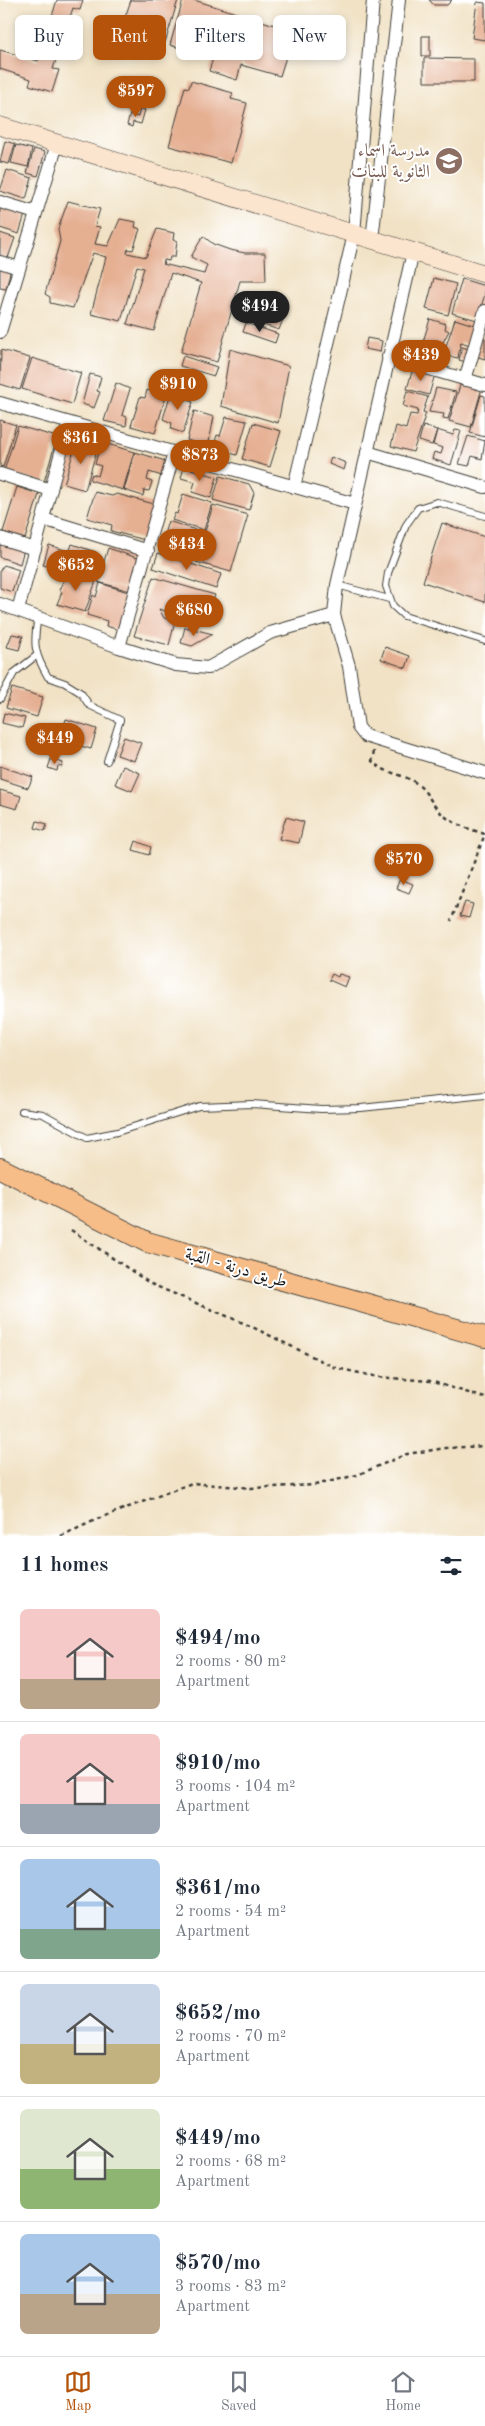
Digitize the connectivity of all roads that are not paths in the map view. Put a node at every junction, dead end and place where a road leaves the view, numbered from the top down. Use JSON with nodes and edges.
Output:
{"nodes":[{"id":1,"x":373,"y":0,"type":"edge"},
{"id":2,"x":399,"y":0,"type":"edge"},
{"id":3,"x":0,"y":126,"type":"edge"},
{"id":4,"x":57,"y":144,"type":"junction"},
{"id":5,"x":0,"y":202,"type":"edge"},
{"id":6,"x":36,"y":213,"type":"junction"},
{"id":7,"x":354,"y":234,"type":"junction"},
{"id":8,"x":372,"y":240,"type":"junction"},
{"id":9,"x":414,"y":252,"type":"junction"},
{"id":10,"x":0,"y":262,"type":"edge"},
{"id":11,"x":19,"y":268,"type":"junction"},
{"id":12,"x":485,"y":274,"type":"edge"},
{"id":13,"x":485,"y":311,"type":"edge"},
{"id":14,"x":1,"y":326,"type":"edge"},
{"id":15,"x":388,"y":357,"type":"junction"},
{"id":16,"x":465,"y":380,"type":"junction"},
{"id":17,"x":485,"y":385,"type":"edge"},
{"id":18,"x":0,"y":403,"type":"edge"},
{"id":19,"x":69,"y":423,"type":"junction"},
{"id":20,"x":367,"y":452,"type":"junction"},
{"id":21,"x":174,"y":453,"type":"junction"},
{"id":22,"x":0,"y":474,"type":"edge"},
{"id":23,"x":294,"y":487,"type":"junction"},
{"id":24,"x":485,"y":488,"type":"edge"},
{"id":25,"x":51,"y":490,"type":"junction"},
{"id":26,"x":355,"y":504,"type":"junction"},
{"id":27,"x":485,"y":516,"type":"edge"},
{"id":28,"x":43,"y":519,"type":"junction"},
{"id":29,"x":0,"y":538,"type":"edge"},
{"id":30,"x":35,"y":549,"type":"junction"},
{"id":31,"x":148,"y":551,"type":"junction"},
{"id":32,"x":336,"y":585,"type":"junction"},
{"id":33,"x":389,"y":600,"type":"junction"},
{"id":34,"x":0,"y":604,"type":"edge"},
{"id":35,"x":18,"y":610,"type":"junction"},
{"id":36,"x":334,"y":615,"type":"junction"},
{"id":37,"x":38,"y":617,"type":"junction"},
{"id":38,"x":485,"y":641,"type":"edge"},
{"id":39,"x":119,"y":647,"type":"junction"},
{"id":40,"x":36,"y":656,"type":"junction"},
{"id":41,"x":0,"y":699,"type":"edge"},
{"id":42,"x":107,"y":761,"type":"dead end"},
{"id":43,"x":485,"y":774,"type":"edge"},
{"id":44,"x":485,"y":1095,"type":"edge"},
{"id":45,"x":22,"y":1111,"type":"dead end"},
{"id":46,"x":0,"y":1168,"type":"edge"},
{"id":47,"x":485,"y":1336,"type":"edge"}],
"edges":[{"from":1,"to":7,"type":"street"},
{"from":2,"to":8,"type":"street"},
{"from":3,"to":4,"type":"street"},
{"from":4,"to":6,"type":"street"},
{"from":4,"to":7,"type":"street"},
{"from":5,"to":6,"type":"street"},
{"from":6,"to":11,"type":"street"},
{"from":7,"to":8,"type":"street"},
{"from":7,"to":23,"type":"street"},
{"from":8,"to":9,"type":"street"},
{"from":9,"to":12,"type":"street"},
{"from":9,"to":15,"type":"street"},
{"from":10,"to":11,"type":"street"},
{"from":11,"to":14,"type":"street"},
{"from":13,"to":16,"type":"street"},
{"from":15,"to":16,"type":"street"},
{"from":15,"to":20,"type":"street"},
{"from":16,"to":17,"type":"street"},
{"from":18,"to":19,"type":"street"},
{"from":19,"to":21,"type":"street"},
{"from":19,"to":25,"type":"street"},
{"from":20,"to":24,"type":"street"},
{"from":20,"to":26,"type":"street"},
{"from":21,"to":23,"type":"street"},
{"from":21,"to":31,"type":"street"},
{"from":22,"to":25,"type":"street"},
{"from":23,"to":26,"type":"street"},
{"from":25,"to":28,"type":"street"},
{"from":26,"to":32,"type":"street"},
{"from":27,"to":33,"type":"lane"},
{"from":28,"to":30,"type":"street"},
{"from":28,"to":31,"type":"street"},
{"from":29,"to":30,"type":"street"},
{"from":30,"to":35,"type":"street"},
{"from":31,"to":39,"type":"street"},
{"from":32,"to":33,"type":"lane"},
{"from":32,"to":36,"type":"street"},
{"from":33,"to":38,"type":"lane"},
{"from":34,"to":35,"type":"street"},
{"from":35,"to":37,"type":"street"},
{"from":36,"to":39,"type":"street"},
{"from":36,"to":43,"type":"street"},
{"from":37,"to":39,"type":"street"},
{"from":37,"to":40,"type":"lane"},
{"from":40,"to":41,"type":"lane"},
{"from":40,"to":42,"type":"lane"},
{"from":44,"to":45,"type":"lane"},
{"from":46,"to":47,"type":"main road","name":"طريق درنة - القبة"}]}
